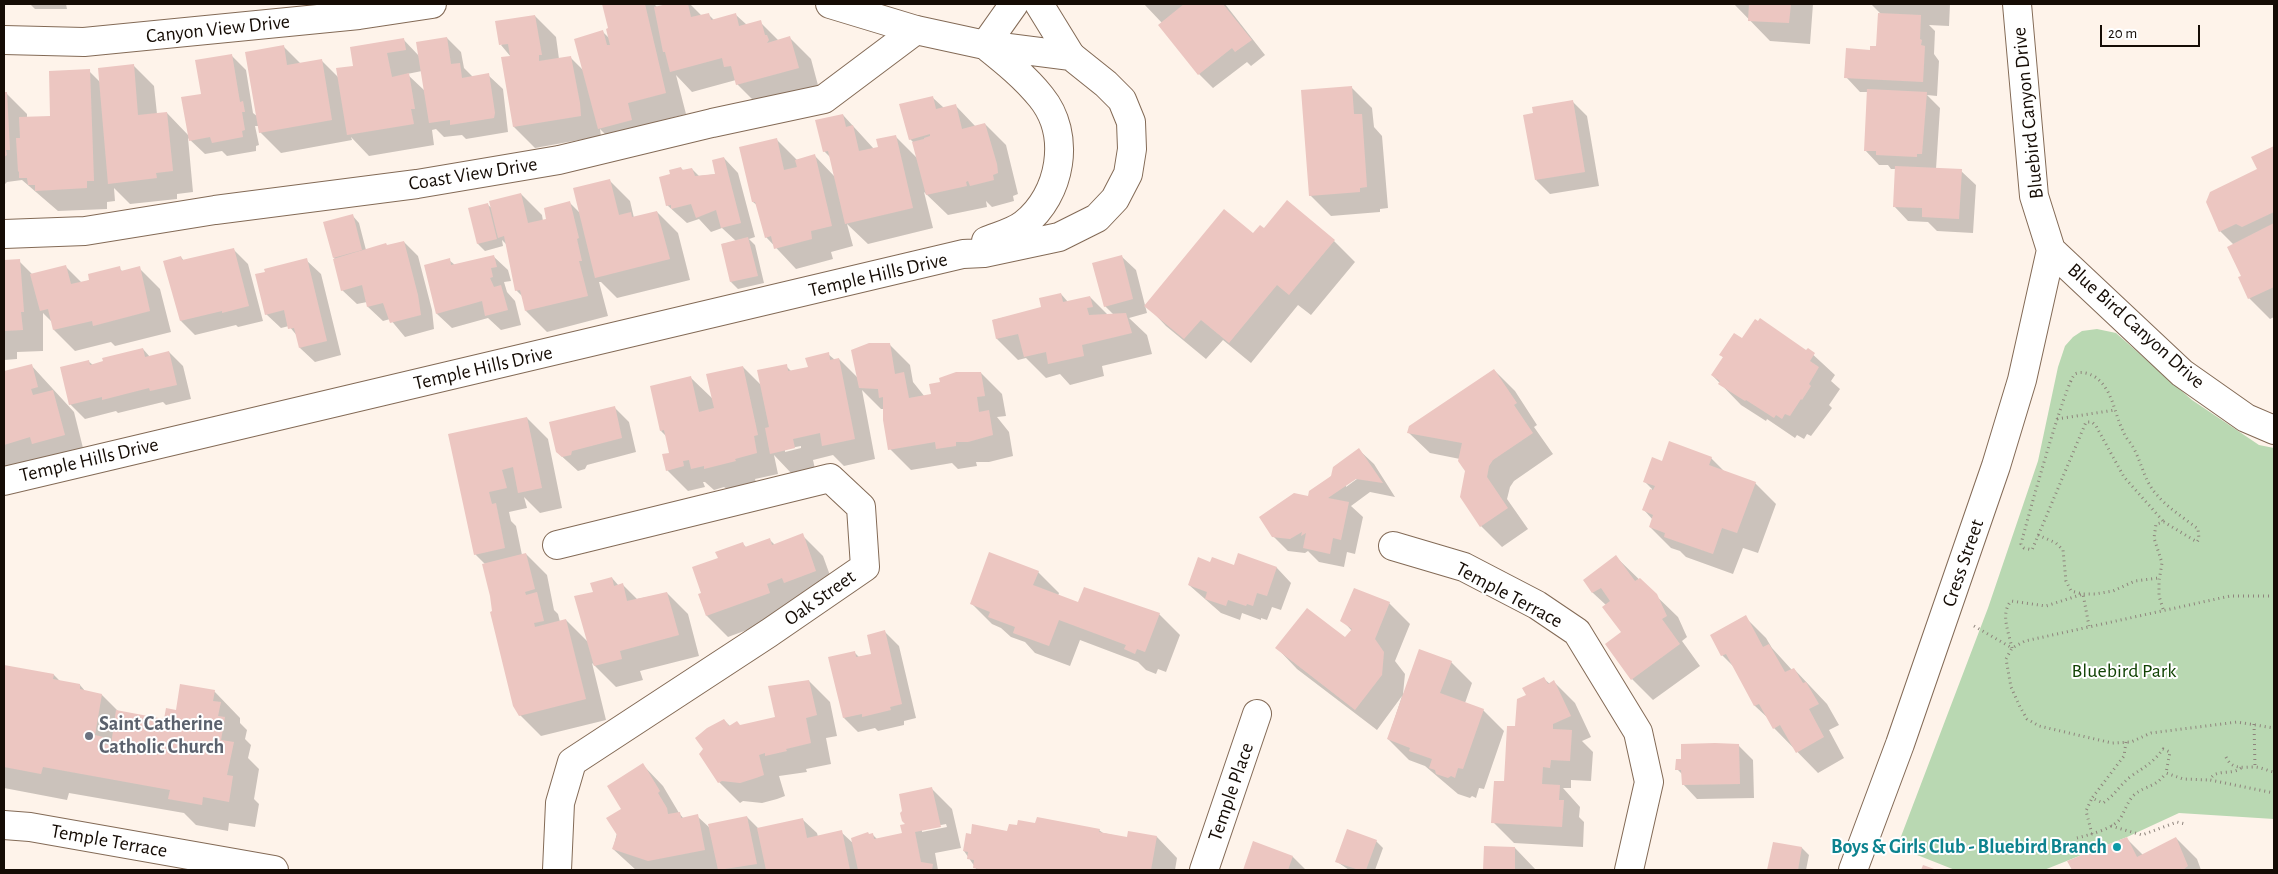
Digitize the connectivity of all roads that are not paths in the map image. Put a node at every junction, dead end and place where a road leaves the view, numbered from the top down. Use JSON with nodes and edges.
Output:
{"nodes":[{"id":1,"x":432,"y":4,"type":"edge"},
{"id":2,"x":830,"y":4,"type":"edge"},
{"id":3,"x":1014,"y":4,"type":"edge"},
{"id":4,"x":1040,"y":4,"type":"edge"},
{"id":5,"x":2017,"y":4,"type":"edge"},
{"id":6,"x":916,"y":30,"type":"junction"},
{"id":7,"x":4,"y":40,"type":"edge"},
{"id":8,"x":985,"y":45,"type":"junction"},
{"id":9,"x":1071,"y":56,"type":"junction"},
{"id":10,"x":4,"y":234,"type":"edge"},
{"id":11,"x":2051,"y":250,"type":"junction"},
{"id":12,"x":963,"y":254,"type":"junction"},
{"id":13,"x":2274,"y":430,"type":"edge"},
{"id":14,"x":4,"y":480,"type":"edge"},
{"id":15,"x":557,"y":545,"type":"dead end"},
{"id":16,"x":1393,"y":546,"type":"dead end"},
{"id":17,"x":1257,"y":714,"type":"dead end"},
{"id":18,"x":4,"y":825,"type":"edge"},
{"id":19,"x":265,"y":870,"type":"edge"},
{"id":20,"x":557,"y":870,"type":"edge"},
{"id":21,"x":1204,"y":870,"type":"edge"},
{"id":22,"x":1629,"y":870,"type":"edge"},
{"id":23,"x":1852,"y":870,"type":"edge"}],
"edges":[{"from":1,"to":7,"type":"street","name":"Canyon View Drive"},
{"from":2,"to":6,"type":"street","name":"Temple Hills Drive"},
{"from":3,"to":8,"type":"street"},
{"from":4,"to":9,"type":"street"},
{"from":5,"to":11,"type":"street","name":"Bluebird Canyon Drive"},
{"from":6,"to":8,"type":"street","name":"Temple Hills Drive"},
{"from":6,"to":10,"type":"street","name":"Coast View Drive"},
{"from":8,"to":9,"type":"street","name":"Temple Hills Drive"},
{"from":8,"to":12,"type":"street","name":"Temple Hills Drive"},
{"from":9,"to":12,"type":"street","name":"Temple Hills Drive"},
{"from":11,"to":13,"type":"street","name":"Blue Bird Canyon Drive"},
{"from":11,"to":23,"type":"street","name":"Cress Street"},
{"from":12,"to":14,"type":"street","name":"Temple Hills Drive"},
{"from":15,"to":20,"type":"street","name":"Oak Street"},
{"from":16,"to":22,"type":"street","name":"Temple Terrace"},
{"from":17,"to":21,"type":"street","name":"Temple Place"},
{"from":18,"to":19,"type":"street","name":"Temple Terrace"}]}
